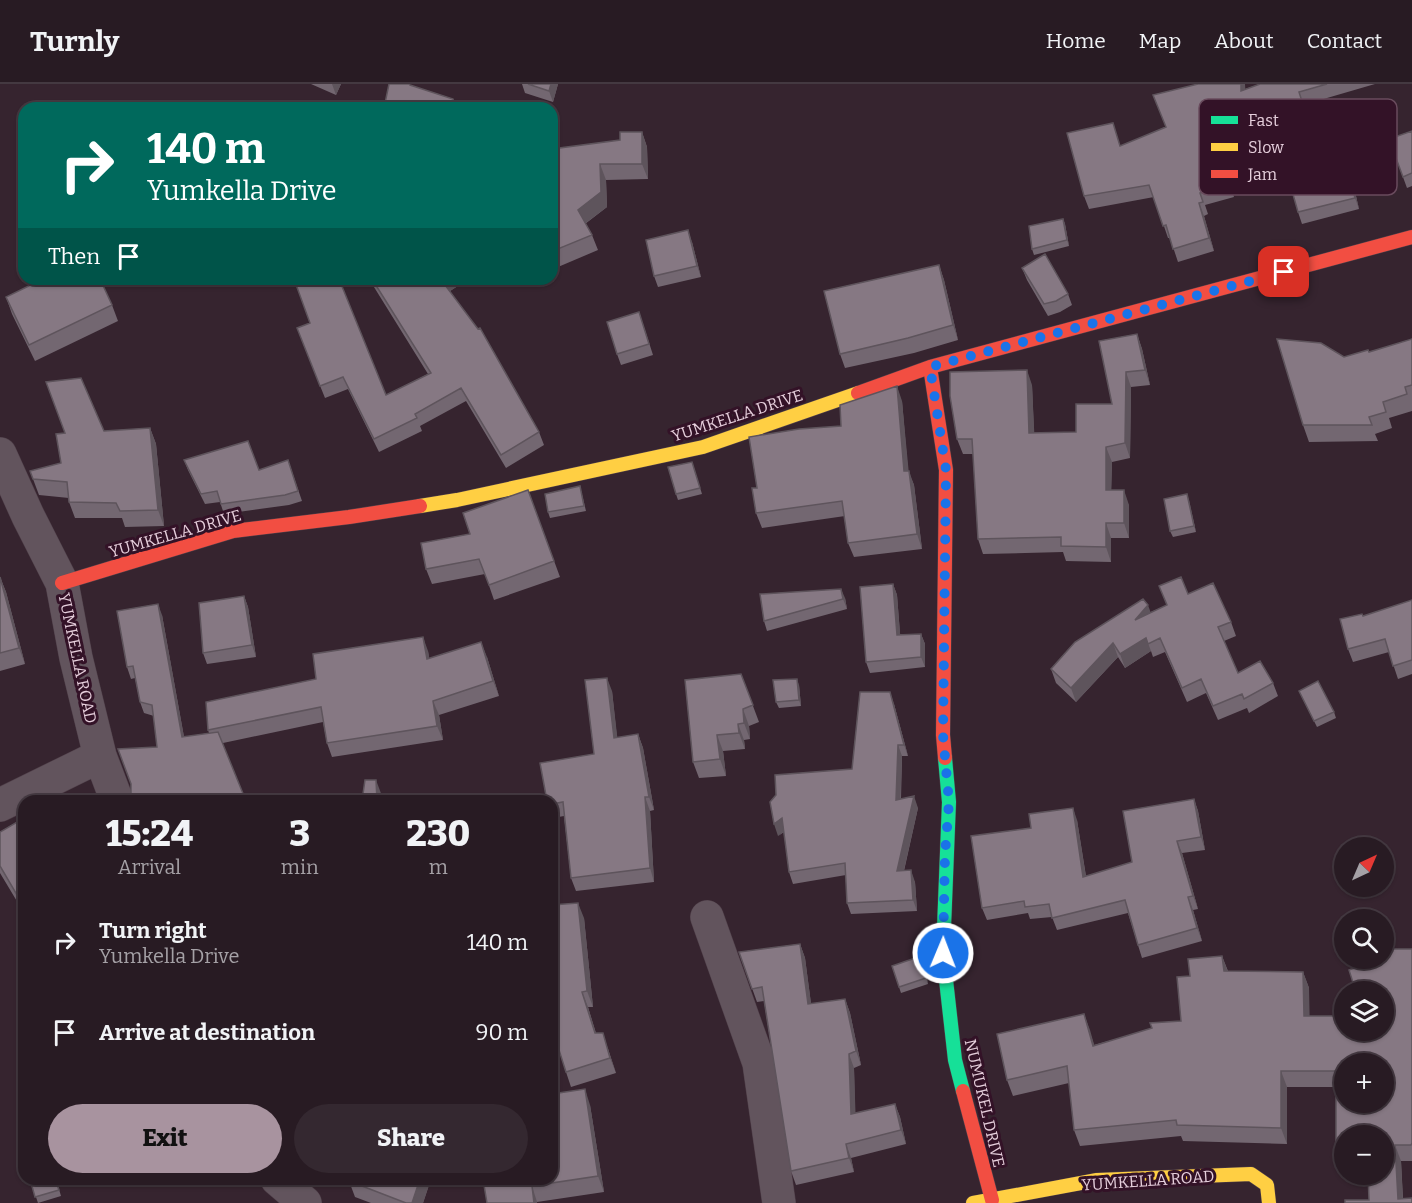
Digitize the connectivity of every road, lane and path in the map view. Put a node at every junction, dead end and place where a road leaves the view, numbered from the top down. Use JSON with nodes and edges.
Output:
{"nodes":[{"id":1,"x":1412,"y":237,"type":"edge"},
{"id":2,"x":930,"y":367,"type":"junction"},
{"id":3,"x":0,"y":454,"type":"edge"},
{"id":4,"x":62,"y":583,"type":"junction"},
{"id":5,"x":100,"y":756,"type":"junction"},
{"id":6,"x":20,"y":795,"type":"edge"},
{"id":7,"x":115,"y":795,"type":"edge"},
{"id":8,"x":18,"y":796,"type":"edge"},
{"id":9,"x":0,"y":805,"type":"edge"},
{"id":10,"x":707,"y":917,"type":"dead end"},
{"id":11,"x":284,"y":1185,"type":"edge"},
{"id":12,"x":992,"y":1200,"type":"junction"},
{"id":13,"x":305,"y":1203,"type":"edge"},
{"id":14,"x":779,"y":1203,"type":"edge"},
{"id":15,"x":973,"y":1203,"type":"edge"},
{"id":16,"x":1269,"y":1203,"type":"edge"}],
"edges":[{"from":1,"to":2,"type":"street","name":"YUMKELLA DRIVE"},
{"from":2,"to":4,"type":"street","name":"YUMKELLA DRIVE"},
{"from":2,"to":12,"type":"street","name":"NUMUKEL DRIVE"},
{"from":3,"to":4,"type":"street","name":"YUMKELLA ROAD"},
{"from":4,"to":5,"type":"street","name":"YUMKELLA ROAD"},
{"from":5,"to":6,"type":"street"},
{"from":5,"to":7,"type":"street","name":"YUMKELLA ROAD"},
{"from":8,"to":9,"type":"street"},
{"from":10,"to":14,"type":"street"},
{"from":11,"to":13,"type":"street"},
{"from":12,"to":15,"type":"street","name":"YUMKELLA ROAD"},
{"from":12,"to":16,"type":"street","name":"YUMKELLA ROAD"}]}
